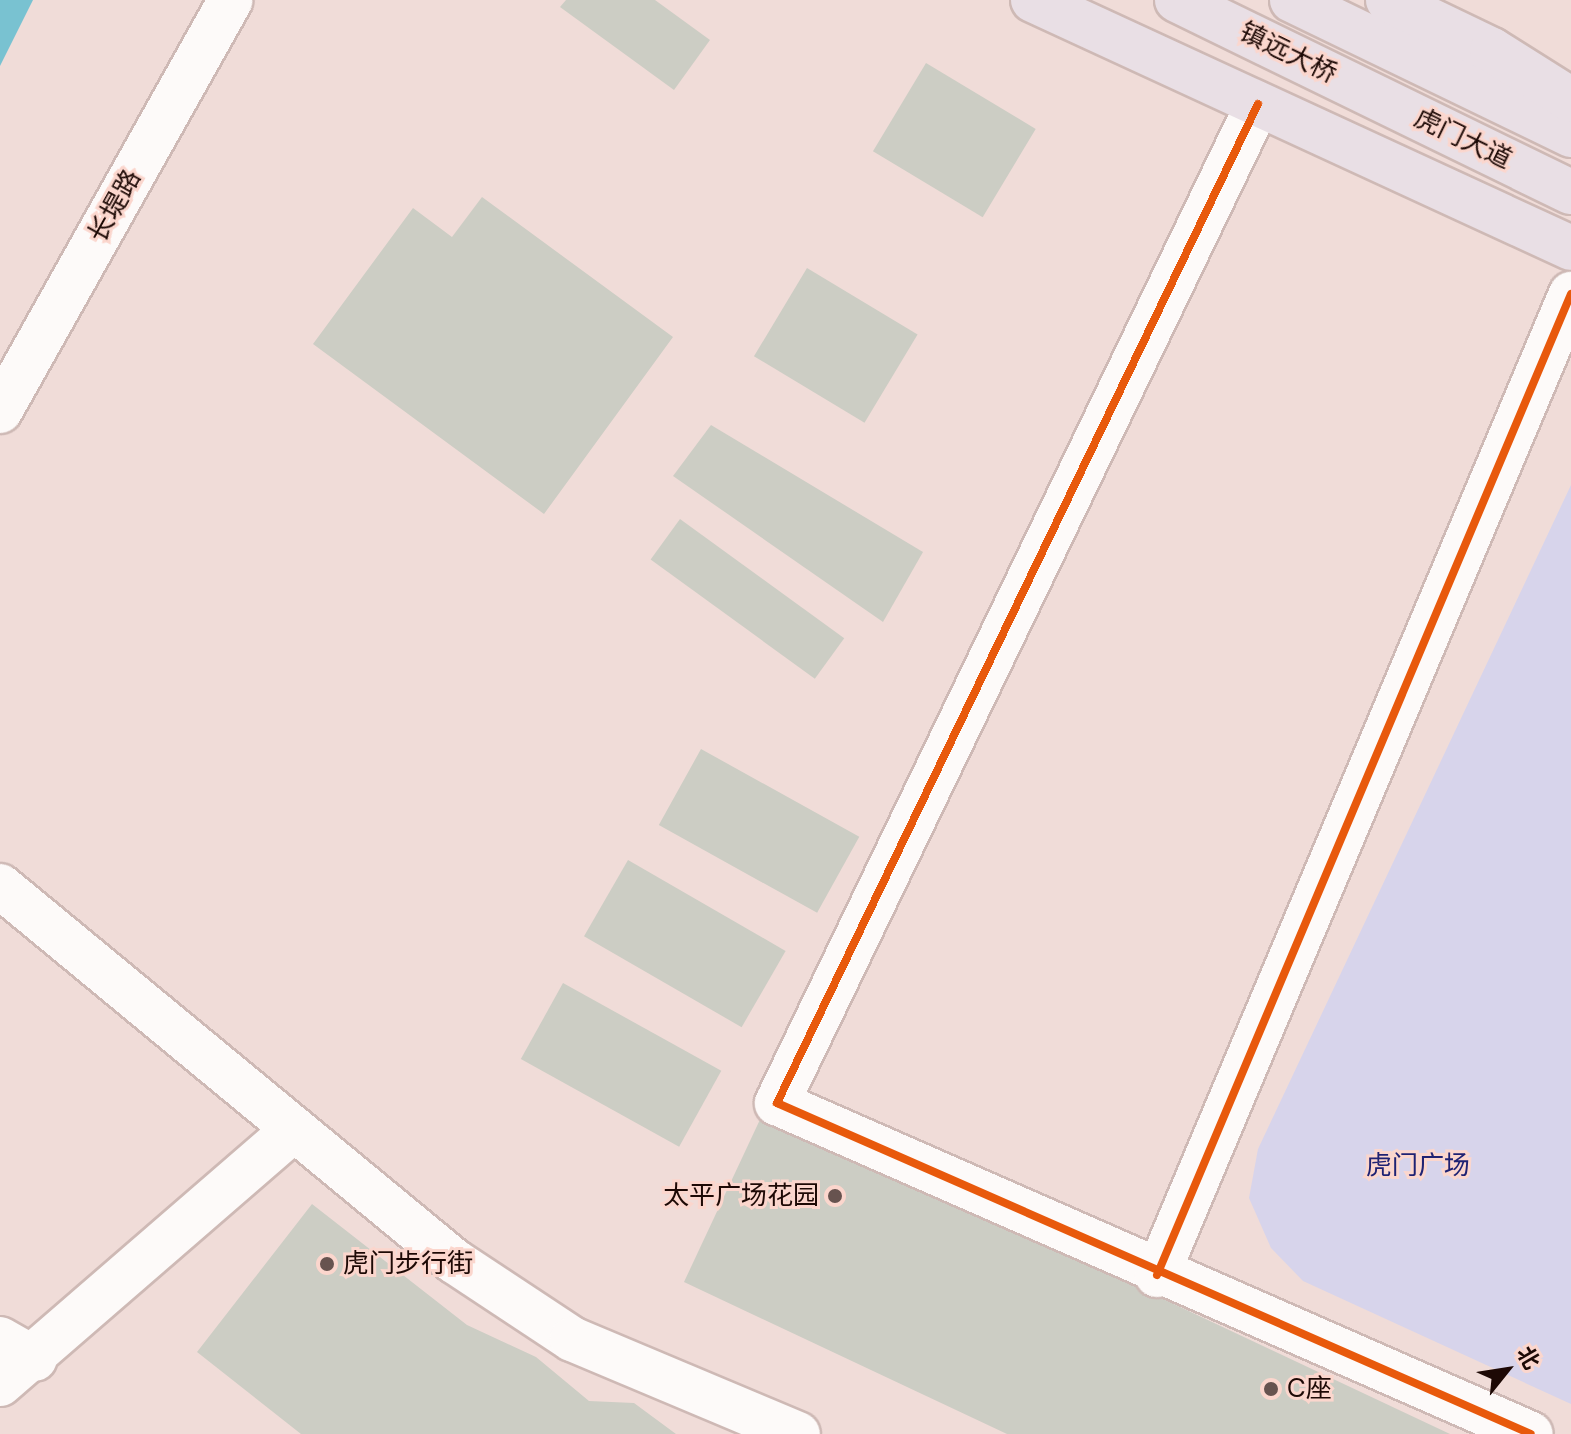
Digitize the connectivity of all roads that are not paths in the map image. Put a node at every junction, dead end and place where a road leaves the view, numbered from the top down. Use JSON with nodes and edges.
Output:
{"nodes":[{"id":1,"x":231,"y":0,"type":"edge"},
{"id":2,"x":1033,"y":0,"type":"edge"},
{"id":3,"x":1177,"y":0,"type":"edge"},
{"id":4,"x":1292,"y":0,"type":"edge"},
{"id":5,"x":1383,"y":20,"type":"edge"},
{"id":6,"x":1355,"y":86,"type":"joint"},
{"id":7,"x":1571,"y":100,"type":"edge"},
{"id":8,"x":1258,"y":104,"type":"junction"},
{"id":9,"x":1571,"y":135,"type":"edge"},
{"id":10,"x":1571,"y":192,"type":"edge"},
{"id":11,"x":1571,"y":248,"type":"edge"},
{"id":12,"x":1571,"y":294,"type":"edge"},
{"id":13,"x":0,"y":411,"type":"edge"},
{"id":14,"x":0,"y":886,"type":"edge"},
{"id":15,"x":294,"y":1129,"type":"junction"},
{"id":16,"x":1157,"y":1275,"type":"junction"},
{"id":17,"x":12,"y":1360,"type":"edge"},
{"id":18,"x":798,"y":1434,"type":"edge"},
{"id":19,"x":1531,"y":1434,"type":"edge"}],
"edges":[{"from":1,"to":13,"type":"street","name":"长堤路"},
{"from":2,"to":8,"type":"main road"},
{"from":3,"to":6,"type":"main road","name":"镇远大桥"},
{"from":4,"to":5,"type":"main road","name":"镇远大桥"},
{"from":5,"to":7,"type":"main road"},
{"from":5,"to":9,"type":"main road","name":"虎门大道"},
{"from":6,"to":10,"type":"main road","name":"虎门大道"},
{"from":8,"to":11,"type":"main road"},
{"from":8,"to":16,"type":"street"},
{"from":12,"to":16,"type":"street"},
{"from":14,"to":15,"type":"street"},
{"from":15,"to":17,"type":"street"},
{"from":15,"to":18,"type":"street"},
{"from":16,"to":19,"type":"street"}]}
